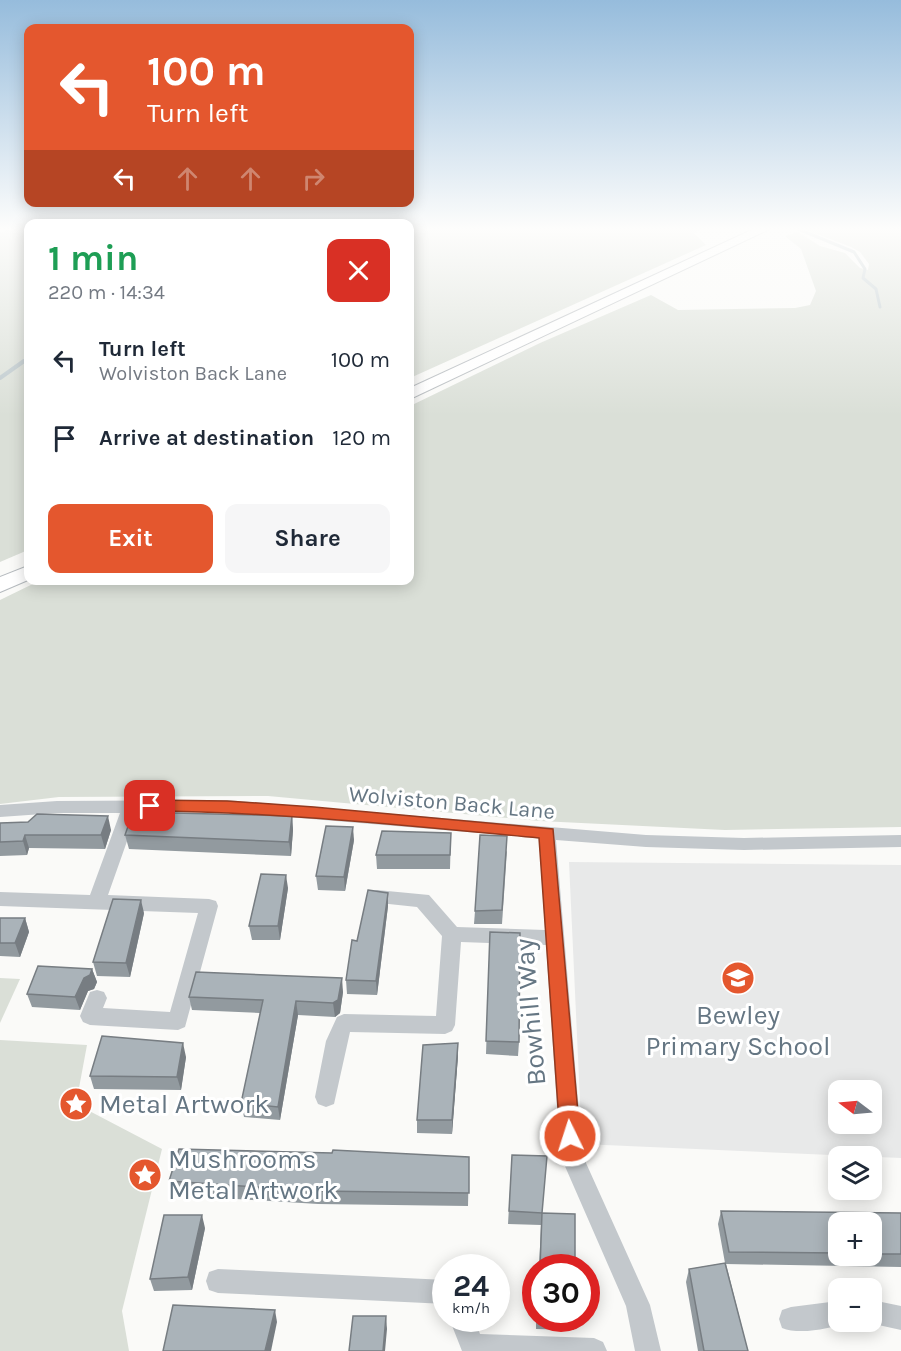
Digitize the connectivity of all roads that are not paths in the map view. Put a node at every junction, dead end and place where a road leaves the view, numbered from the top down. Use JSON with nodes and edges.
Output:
{"nodes":[{"id":1,"x":633,"y":290,"type":"edge"},
{"id":2,"x":414,"y":392,"type":"edge"},
{"id":3,"x":24,"y":574,"type":"edge"},
{"id":4,"x":0,"y":585,"type":"edge"},
{"id":5,"x":131,"y":806,"type":"junction"},
{"id":6,"x":0,"y":811,"type":"edge"},
{"id":7,"x":547,"y":833,"type":"junction"},
{"id":8,"x":901,"y":841,"type":"edge"},
{"id":9,"x":377,"y":897,"type":"edge"},
{"id":10,"x":0,"y":899,"type":"edge"},
{"id":11,"x":97,"y":902,"type":"junction"},
{"id":12,"x":452,"y":934,"type":"junction"},
{"id":13,"x":554,"y":938,"type":"junction"},
{"id":14,"x":97,"y":998,"type":"dead end"},
{"id":15,"x":326,"y":1097,"type":"dead end"},
{"id":16,"x":218,"y":1281,"type":"dead end"},
{"id":17,"x":432,"y":1291,"type":"edge"},
{"id":18,"x":828,"y":1314,"type":"edge"},
{"id":19,"x":882,"y":1314,"type":"edge"},
{"id":20,"x":901,"y":1318,"type":"edge"},
{"id":21,"x":791,"y":1319,"type":"dead end"},
{"id":22,"x":468,"y":1332,"type":"edge"},
{"id":23,"x":475,"y":1348,"type":"edge"},
{"id":24,"x":594,"y":1351,"type":"edge"},
{"id":25,"x":648,"y":1351,"type":"edge"}],
"edges":[{"from":1,"to":2,"type":"main road"},
{"from":3,"to":4,"type":"main road"},
{"from":5,"to":6,"type":"street","name":"Wolviston Back Lane"},
{"from":5,"to":7,"type":"street","name":"Wolviston Back Lane"},
{"from":5,"to":11,"type":"street"},
{"from":7,"to":8,"type":"street","name":"Wolviston Back Lane"},
{"from":7,"to":13,"type":"street","name":"Bowhill Way"},
{"from":9,"to":12,"type":"street"},
{"from":10,"to":11,"type":"street"},
{"from":11,"to":14,"type":"street"},
{"from":12,"to":13,"type":"street"},
{"from":12,"to":15,"type":"street"},
{"from":13,"to":25,"type":"street","name":"Bowhill Way"},
{"from":16,"to":17,"type":"street"},
{"from":18,"to":21,"type":"street"},
{"from":19,"to":20,"type":"street"},
{"from":22,"to":23,"type":"street"},
{"from":23,"to":24,"type":"street"}]}
